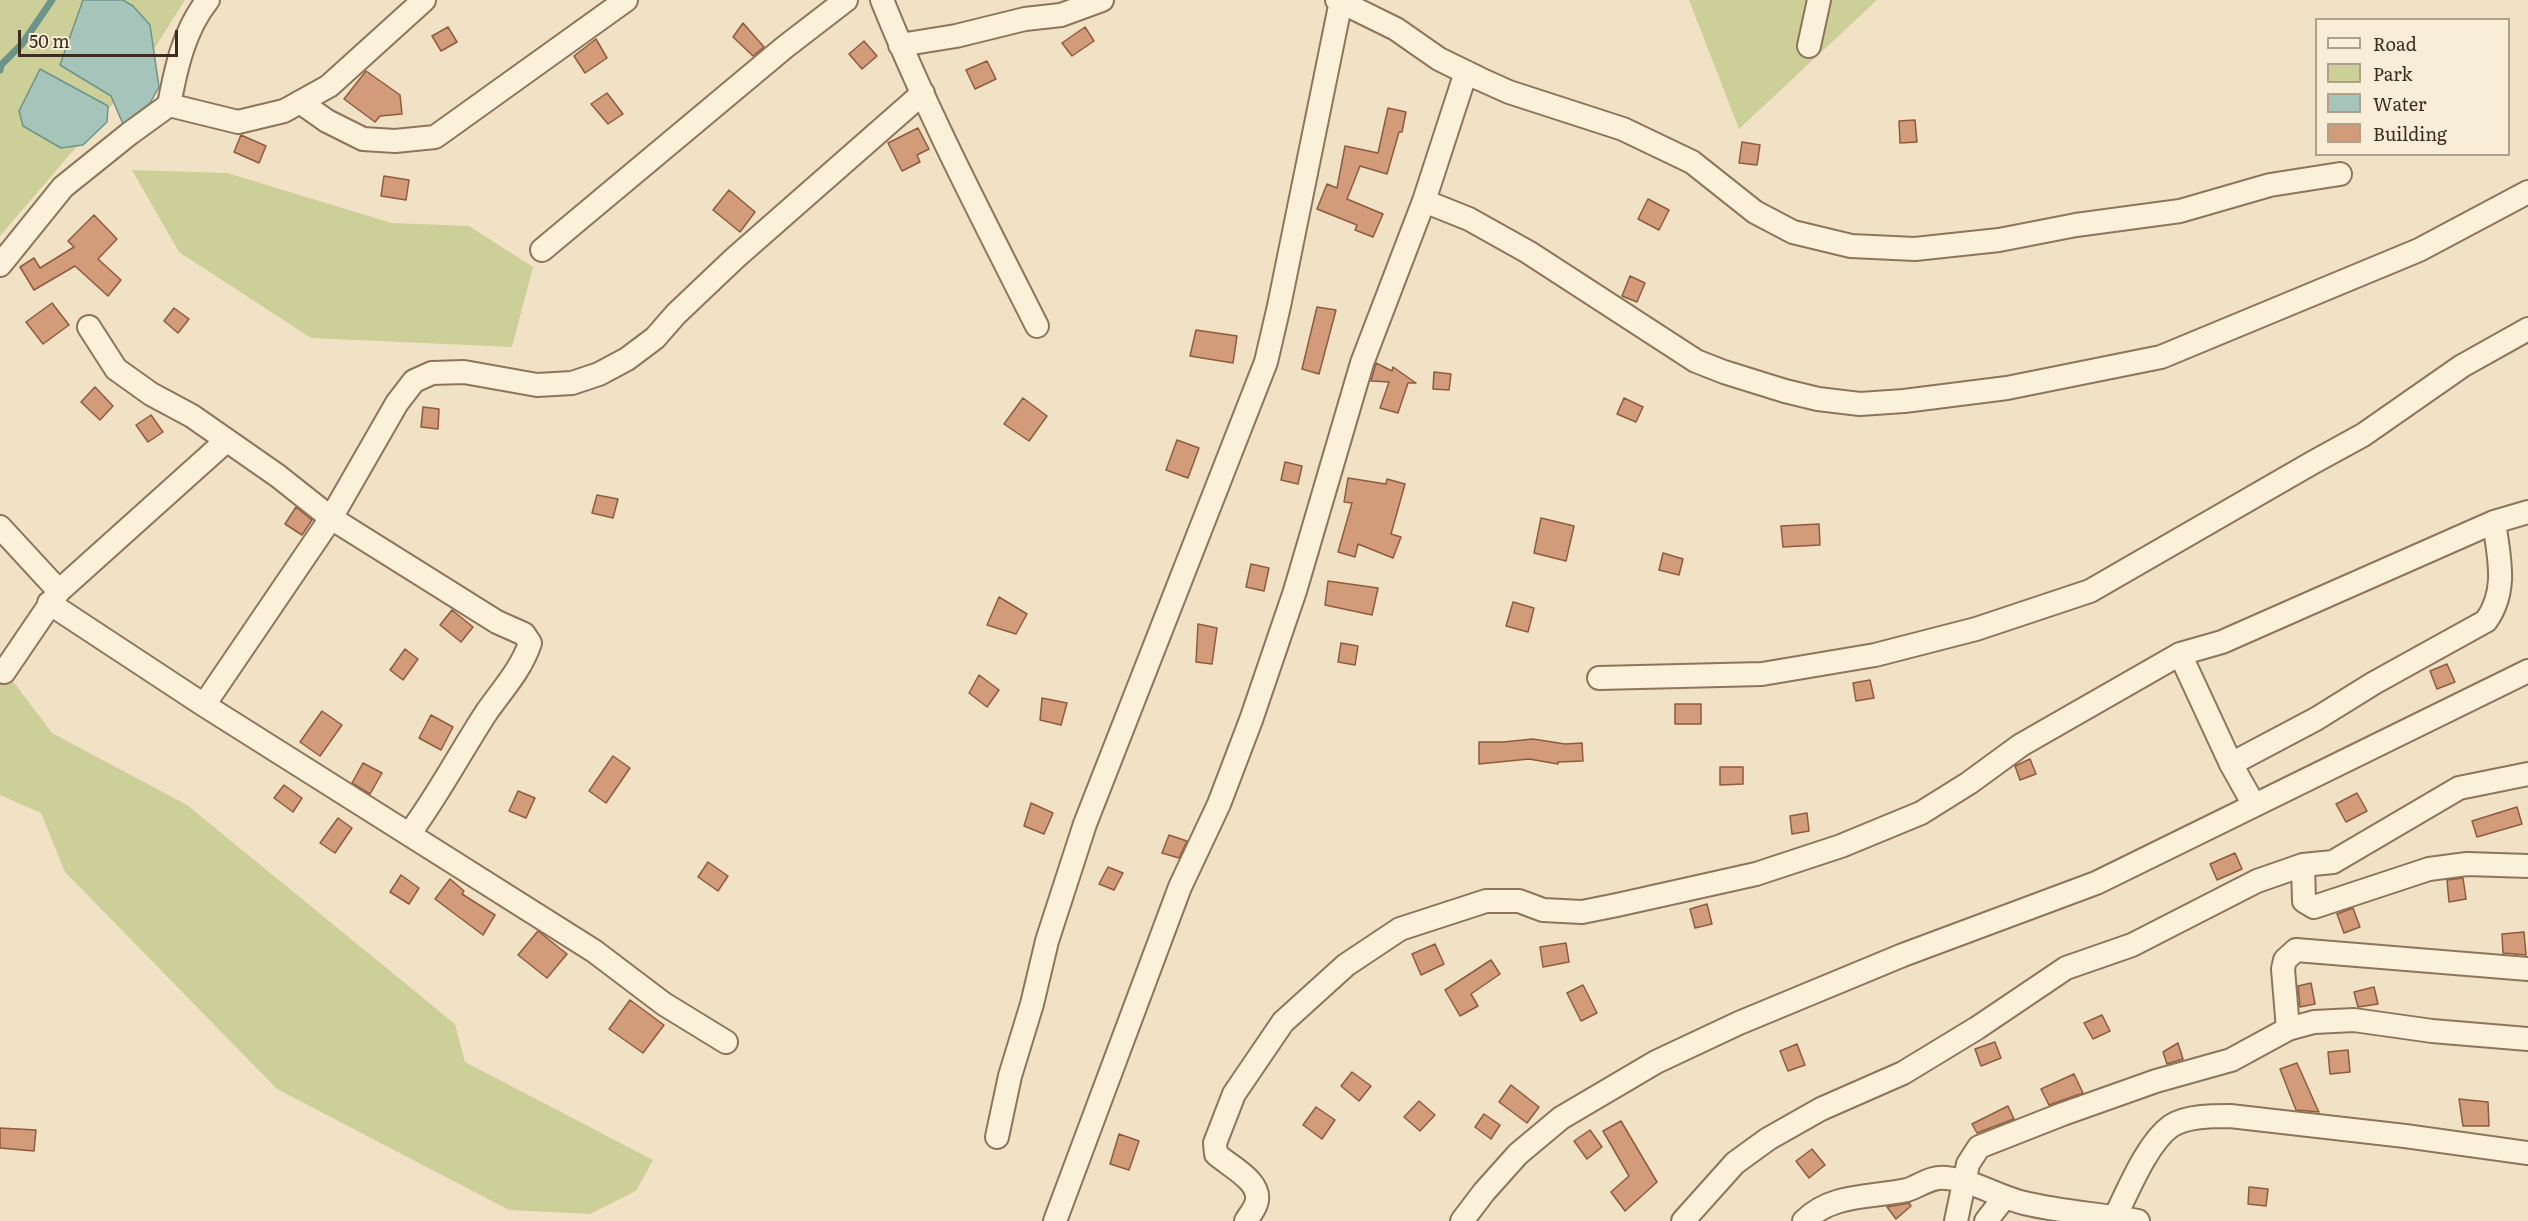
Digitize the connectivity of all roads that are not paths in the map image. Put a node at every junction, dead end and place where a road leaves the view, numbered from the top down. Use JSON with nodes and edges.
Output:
{"nodes":[{"id":1,"x":208,"y":0,"type":"edge"},
{"id":2,"x":424,"y":0,"type":"edge"},
{"id":3,"x":626,"y":0,"type":"edge"},
{"id":4,"x":846,"y":0,"type":"edge"},
{"id":5,"x":882,"y":0,"type":"edge"},
{"id":6,"x":1102,"y":0,"type":"edge"},
{"id":7,"x":1819,"y":0,"type":"edge"},
{"id":8,"x":1339,"y":1,"type":"edge"},
{"id":9,"x":900,"y":45,"type":"junction"},
{"id":10,"x":1809,"y":46,"type":"dead end"},
{"id":11,"x":1466,"y":72,"type":"junction"},
{"id":12,"x":923,"y":93,"type":"junction"},
{"id":13,"x":300,"y":102,"type":"junction"},
{"id":14,"x":170,"y":105,"type":"junction"},
{"id":15,"x":2340,"y":174,"type":"dead end"},
{"id":16,"x":2528,"y":192,"type":"edge"},
{"id":17,"x":1424,"y":201,"type":"junction"},
{"id":18,"x":542,"y":250,"type":"dead end"},
{"id":19,"x":0,"y":265,"type":"edge"},
{"id":20,"x":1037,"y":326,"type":"dead end"},
{"id":21,"x":88,"y":327,"type":"dead end"},
{"id":22,"x":2528,"y":329,"type":"edge"},
{"id":23,"x":226,"y":441,"type":"junction"},
{"id":24,"x":2528,"y":512,"type":"edge"},
{"id":25,"x":331,"y":518,"type":"junction"},
{"id":26,"x":2494,"y":522,"type":"junction"},
{"id":27,"x":0,"y":527,"type":"edge"},
{"id":28,"x":54,"y":597,"type":"junction"},
{"id":29,"x":2180,"y":654,"type":"junction"},
{"id":30,"x":2528,"y":671,"type":"edge"},
{"id":31,"x":4,"y":672,"type":"dead end"},
{"id":32,"x":1599,"y":678,"type":"dead end"},
{"id":33,"x":204,"y":705,"type":"junction"},
{"id":34,"x":2231,"y":764,"type":"junction"},
{"id":35,"x":2528,"y":774,"type":"edge"},
{"id":36,"x":2254,"y":805,"type":"junction"},
{"id":37,"x":410,"y":833,"type":"junction"},
{"id":38,"x":2303,"y":865,"type":"junction"},
{"id":39,"x":2528,"y":867,"type":"edge"},
{"id":40,"x":2528,"y":969,"type":"edge"},
{"id":41,"x":2288,"y":1029,"type":"junction"},
{"id":42,"x":2528,"y":1039,"type":"edge"},
{"id":43,"x":726,"y":1042,"type":"dead end"},
{"id":44,"x":997,"y":1137,"type":"dead end"},
{"id":45,"x":2528,"y":1153,"type":"edge"},
{"id":46,"x":1963,"y":1181,"type":"junction"},
{"id":47,"x":2004,"y":1198,"type":"junction"},
{"id":48,"x":2115,"y":1217,"type":"junction"},
{"id":49,"x":1055,"y":1221,"type":"edge"},
{"id":50,"x":1246,"y":1221,"type":"edge"},
{"id":51,"x":1462,"y":1221,"type":"edge"},
{"id":52,"x":1683,"y":1221,"type":"edge"},
{"id":53,"x":1804,"y":1221,"type":"edge"},
{"id":54,"x":1956,"y":1221,"type":"edge"},
{"id":55,"x":1986,"y":1221,"type":"edge"},
{"id":56,"x":2138,"y":1221,"type":"edge"}],
"edges":[{"from":1,"to":14,"type":"street"},
{"from":2,"to":13,"type":"street"},
{"from":3,"to":13,"type":"street"},
{"from":4,"to":18,"type":"street"},
{"from":5,"to":9,"type":"street"},
{"from":6,"to":9,"type":"street"},
{"from":7,"to":10,"type":"street"},
{"from":8,"to":11,"type":"street"},
{"from":8,"to":44,"type":"street"},
{"from":9,"to":12,"type":"street"},
{"from":11,"to":15,"type":"street"},
{"from":11,"to":17,"type":"street"},
{"from":12,"to":20,"type":"street"},
{"from":12,"to":25,"type":"street"},
{"from":13,"to":14,"type":"street"},
{"from":14,"to":19,"type":"street"},
{"from":16,"to":17,"type":"street"},
{"from":17,"to":49,"type":"street"},
{"from":21,"to":23,"type":"street"},
{"from":22,"to":32,"type":"street"},
{"from":23,"to":25,"type":"street"},
{"from":23,"to":28,"type":"street"},
{"from":24,"to":26,"type":"street"},
{"from":25,"to":33,"type":"street"},
{"from":25,"to":37,"type":"street"},
{"from":26,"to":29,"type":"street"},
{"from":26,"to":34,"type":"street"},
{"from":27,"to":28,"type":"street"},
{"from":28,"to":31,"type":"street"},
{"from":28,"to":33,"type":"street"},
{"from":29,"to":34,"type":"street"},
{"from":29,"to":50,"type":"street"},
{"from":30,"to":36,"type":"street"},
{"from":33,"to":37,"type":"street"},
{"from":34,"to":36,"type":"street"},
{"from":35,"to":38,"type":"street"},
{"from":36,"to":51,"type":"street"},
{"from":37,"to":43,"type":"street"},
{"from":38,"to":39,"type":"street"},
{"from":38,"to":52,"type":"street"},
{"from":40,"to":41,"type":"street"},
{"from":41,"to":42,"type":"street"},
{"from":41,"to":46,"type":"street"},
{"from":45,"to":48,"type":"street"},
{"from":46,"to":47,"type":"street"},
{"from":46,"to":53,"type":"street"},
{"from":46,"to":54,"type":"street"},
{"from":47,"to":48,"type":"street"},
{"from":47,"to":55,"type":"street"},
{"from":48,"to":56,"type":"street"}]}
